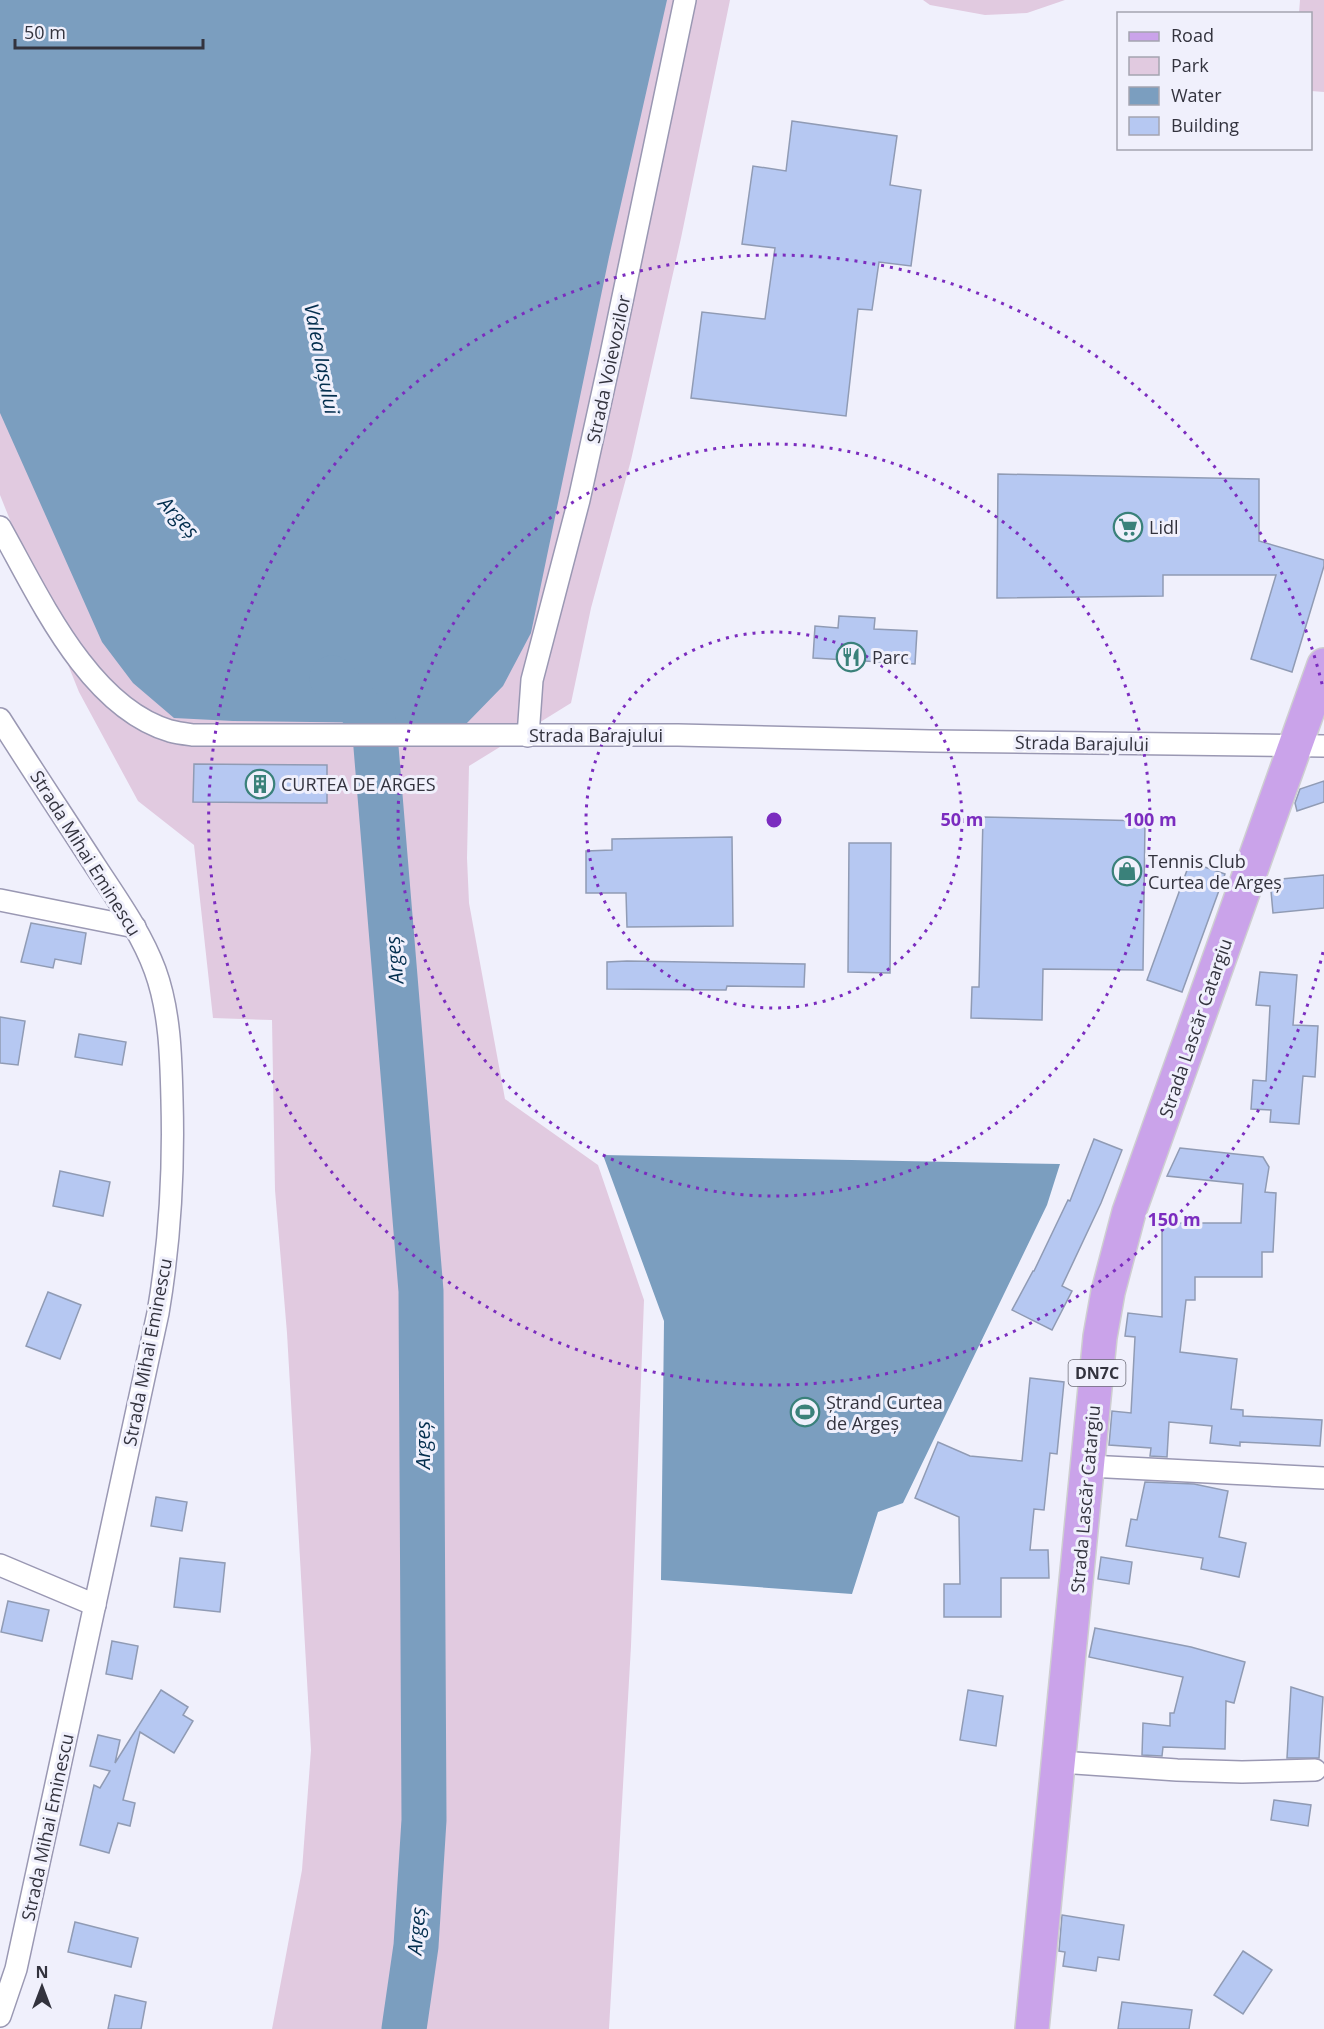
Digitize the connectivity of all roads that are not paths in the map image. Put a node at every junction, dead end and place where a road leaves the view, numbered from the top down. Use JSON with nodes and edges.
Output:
{"nodes":[{"id":1,"x":685,"y":0,"type":"edge"},
{"id":2,"x":0,"y":527,"type":"edge"},
{"id":3,"x":1324,"y":665,"type":"edge"},
{"id":4,"x":0,"y":719,"type":"edge"},
{"id":5,"x":528,"y":736,"type":"junction"},
{"id":6,"x":1309,"y":746,"type":"edge"},
{"id":7,"x":0,"y":900,"type":"edge"},
{"id":8,"x":135,"y":927,"type":"junction"},
{"id":9,"x":1088,"y":1466,"type":"junction"},
{"id":10,"x":1324,"y":1478,"type":"edge"},
{"id":11,"x":0,"y":1565,"type":"edge"},
{"id":12,"x":95,"y":1605,"type":"junction"},
{"id":13,"x":1060,"y":1761,"type":"junction"},
{"id":14,"x":1315,"y":1770,"type":"dead end"},
{"id":15,"x":1,"y":2013,"type":"edge"},
{"id":16,"x":1032,"y":2029,"type":"edge"}],
"edges":[{"from":1,"to":5,"type":"street","name":"Strada Voievozilor"},
{"from":2,"to":5,"type":"street","name":"Strada Barajului"},
{"from":3,"to":6,"type":"main road","number":"DN7C"},
{"from":4,"to":8,"type":"street","name":"Strada Mihai Eminescu"},
{"from":5,"to":6,"type":"street","name":"Strada Barajului"},
{"from":6,"to":9,"type":"main road","name":"Strada Lascăr Catargiu","number":"DN7C"},
{"from":7,"to":8,"type":"street"},
{"from":8,"to":12,"type":"street","name":"Strada Mihai Eminescu"},
{"from":9,"to":10,"type":"street"},
{"from":9,"to":13,"type":"main road","name":"Strada Lascăr Catargiu","number":"DN7C"},
{"from":11,"to":12,"type":"street"},
{"from":12,"to":15,"type":"street","name":"Strada Mihai Eminescu"},
{"from":13,"to":14,"type":"street"},
{"from":13,"to":16,"type":"main road","name":"Strada Lascăr Catargiu","number":"DN7C"}]}
